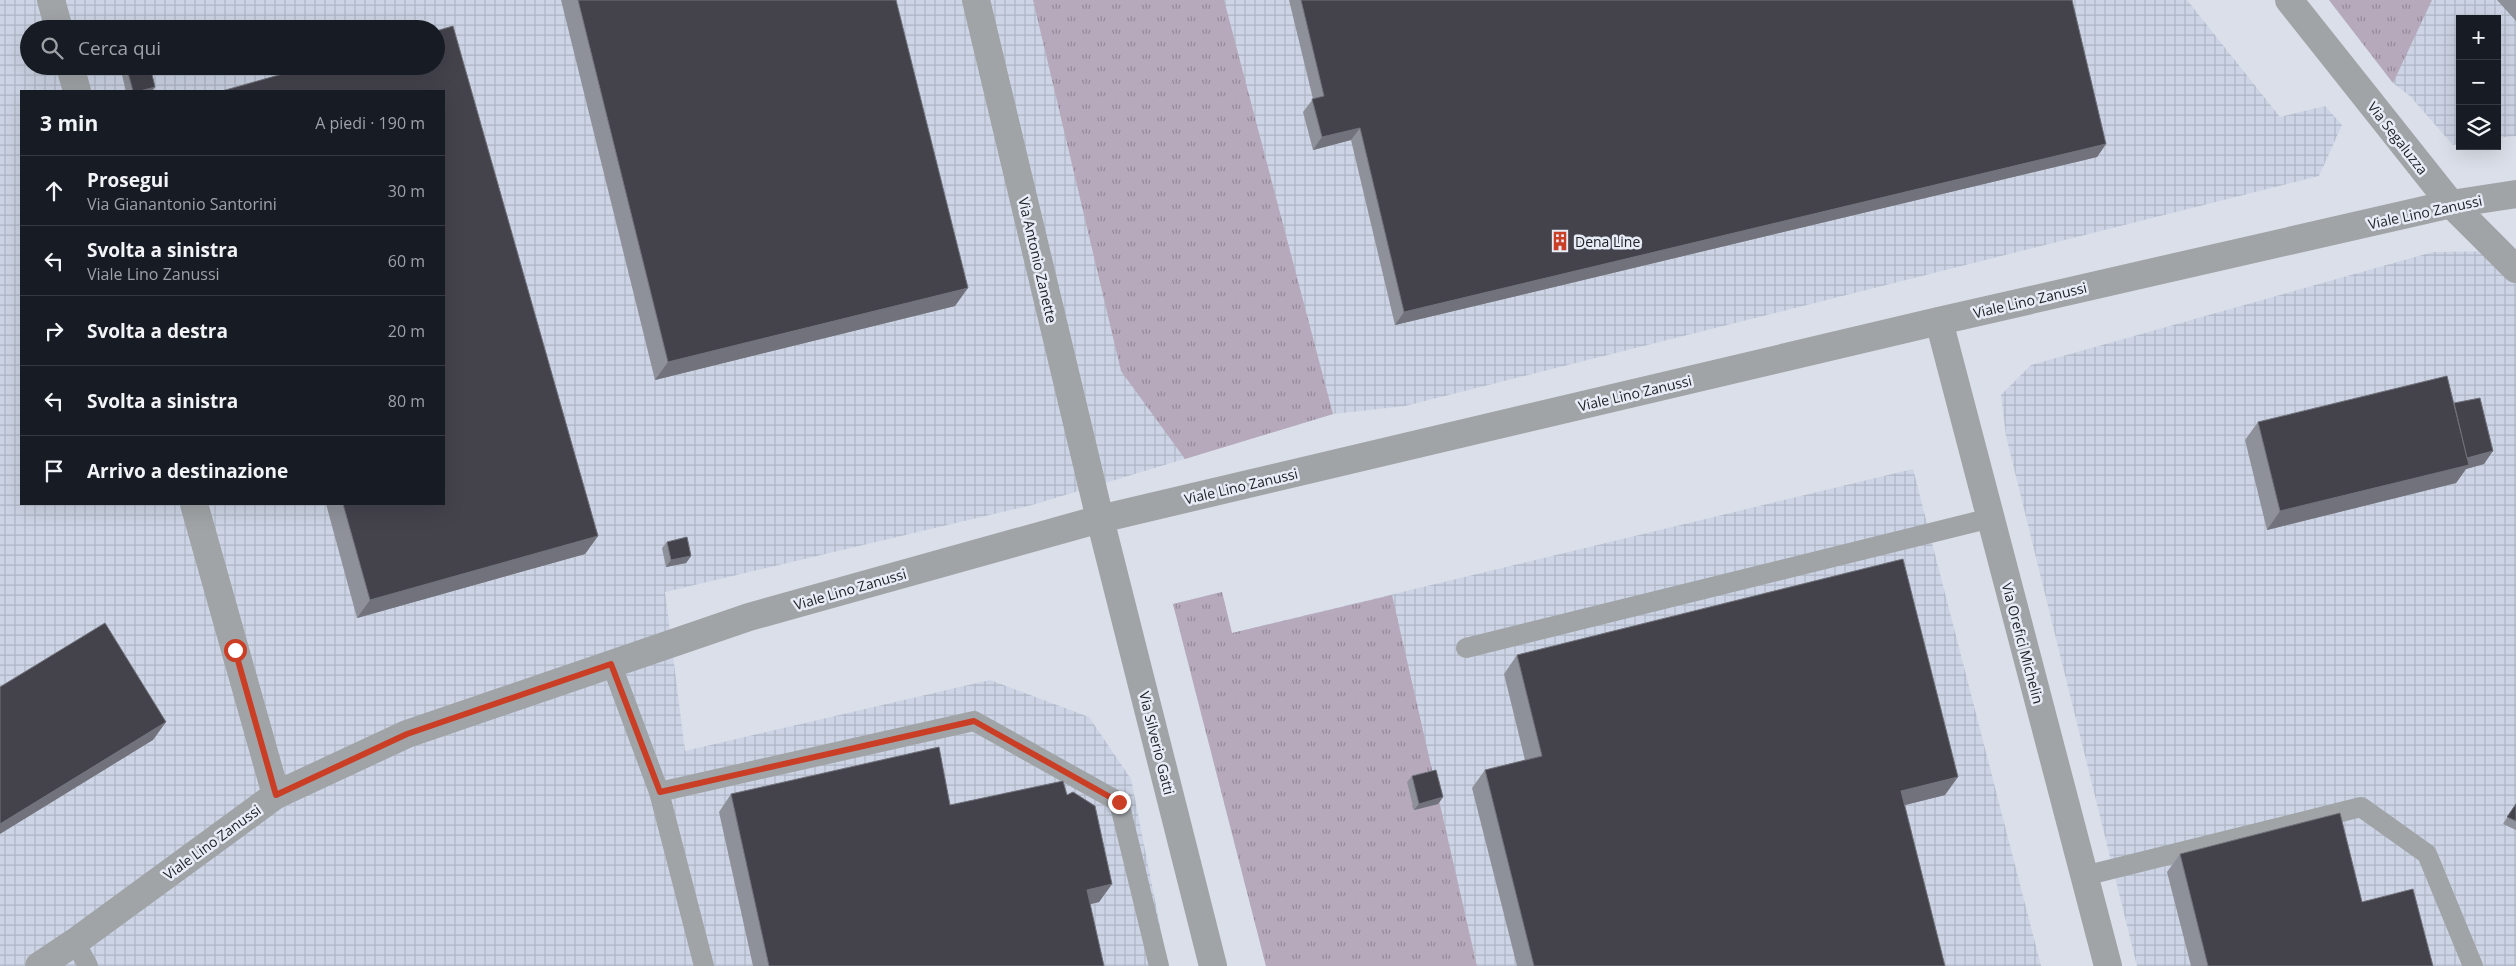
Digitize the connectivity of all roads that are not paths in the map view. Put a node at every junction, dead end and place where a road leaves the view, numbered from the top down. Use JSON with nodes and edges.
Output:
{"nodes":[{"id":1,"x":51,"y":0,"type":"edge"},
{"id":2,"x":976,"y":0,"type":"edge"},
{"id":3,"x":2289,"y":0,"type":"edge"},
{"id":4,"x":57,"y":20,"type":"edge"},
{"id":5,"x":73,"y":75,"type":"edge"},
{"id":6,"x":77,"y":90,"type":"edge"},
{"id":7,"x":2516,"y":194,"type":"edge"},
{"id":8,"x":2450,"y":204,"type":"junction"},
{"id":9,"x":2516,"y":269,"type":"edge"},
{"id":10,"x":1939,"y":321,"type":"junction"},
{"id":11,"x":194,"y":505,"type":"edge"},
{"id":12,"x":1991,"y":518,"type":"junction"},
{"id":13,"x":1100,"y":519,"type":"junction"},
{"id":14,"x":1466,"y":648,"type":"dead end"},
{"id":15,"x":611,"y":664,"type":"junction"},
{"id":16,"x":660,"y":792,"type":"junction"},
{"id":17,"x":276,"y":795,"type":"junction"},
{"id":18,"x":2084,"y":876,"type":"junction"},
{"id":19,"x":75,"y":942,"type":"junction"},
{"id":20,"x":39,"y":966,"type":"edge"},
{"id":21,"x":88,"y":966,"type":"edge"},
{"id":22,"x":704,"y":966,"type":"edge"},
{"id":23,"x":1159,"y":966,"type":"edge"},
{"id":24,"x":1214,"y":966,"type":"edge"},
{"id":25,"x":2108,"y":966,"type":"edge"},
{"id":26,"x":2473,"y":966,"type":"edge"}],
"edges":[{"from":1,"to":4,"type":"street"},
{"from":2,"to":13,"type":"street","name":"Via Antonio Zanette"},
{"from":3,"to":8,"type":"street","name":"Via Segaluzza"},
{"from":5,"to":6,"type":"street"},
{"from":7,"to":8,"type":"street","name":"Viale Lino Zanussi"},
{"from":8,"to":9,"type":"street","name":"Via Segaluzza"},
{"from":8,"to":10,"type":"street","name":"Viale Lino Zanussi"},
{"from":10,"to":12,"type":"street","name":"Via Orefici Michelin"},
{"from":10,"to":13,"type":"street","name":"Viale Lino Zanussi"},
{"from":11,"to":17,"type":"street"},
{"from":12,"to":14,"type":"lane"},
{"from":12,"to":18,"type":"street","name":"Via Orefici Michelin"},
{"from":13,"to":15,"type":"street","name":"Viale Lino Zanussi"},
{"from":13,"to":24,"type":"street","name":"Via Silverio Gatti"},
{"from":15,"to":16,"type":"lane"},
{"from":15,"to":17,"type":"street","name":"Viale Lino Zanussi"},
{"from":16,"to":22,"type":"lane"},
{"from":16,"to":23,"type":"lane"},
{"from":17,"to":19,"type":"street","name":"Viale Lino Zanussi"},
{"from":18,"to":25,"type":"street","name":"Via Orefici Michelin"},
{"from":18,"to":26,"type":"lane"},
{"from":19,"to":20,"type":"street","name":"Viale Lino Zanussi"},
{"from":19,"to":21,"type":"lane"}]}
